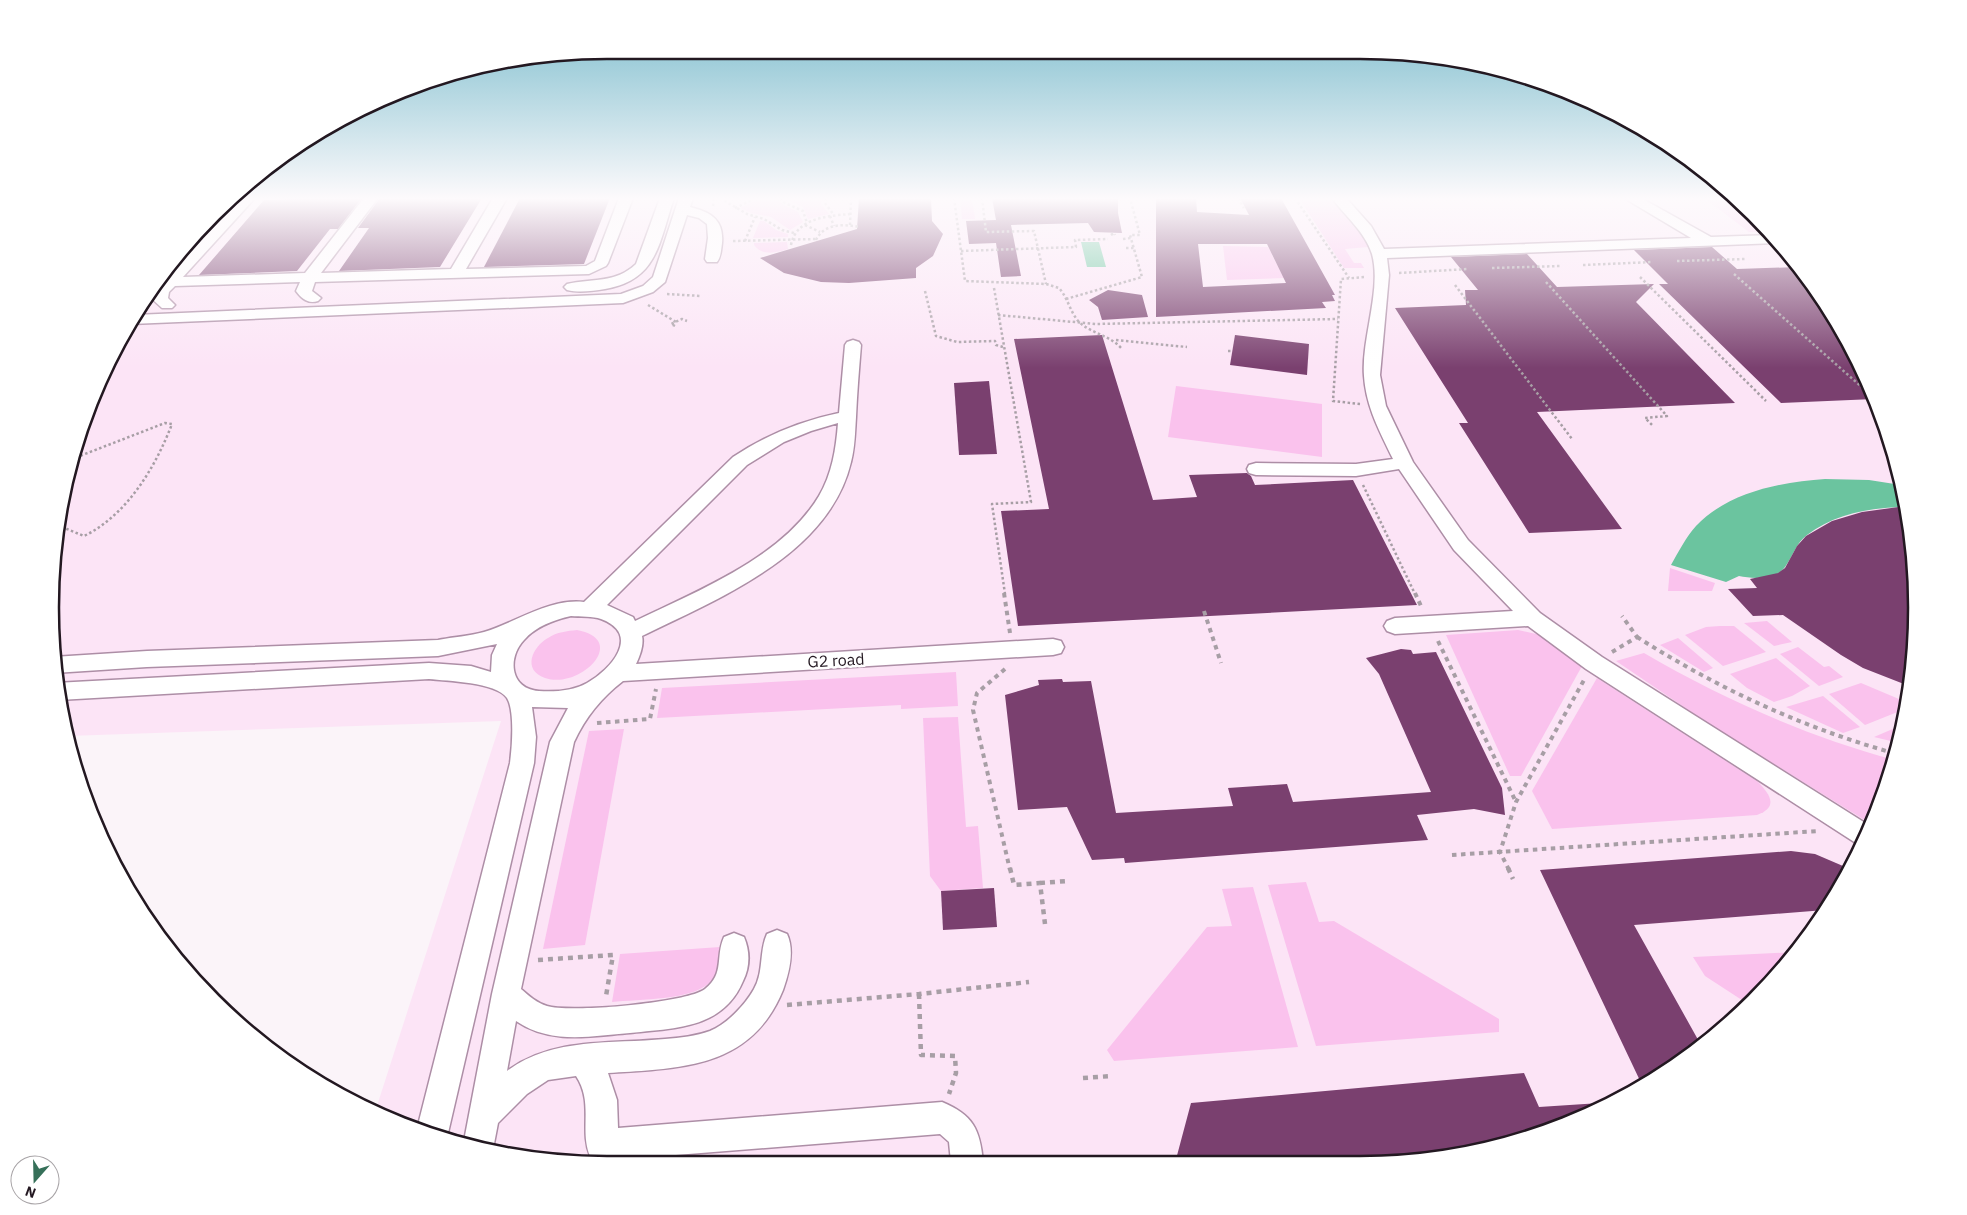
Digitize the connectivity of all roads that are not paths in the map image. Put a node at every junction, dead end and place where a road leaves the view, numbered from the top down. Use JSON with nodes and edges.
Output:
{"nodes":[{"id":1,"x":1379,"y":254,"type":"edge"},
{"id":2,"x":191,"y":255,"type":"edge"},
{"id":3,"x":327,"y":255,"type":"edge"},
{"id":4,"x":467,"y":255,"type":"edge"},
{"id":5,"x":604,"y":255,"type":"edge"},
{"id":6,"x":647,"y":255,"type":"edge"},
{"id":7,"x":668,"y":255,"type":"edge"},
{"id":8,"x":713,"y":255,"type":"edge"},
{"id":9,"x":712,"y":259,"type":"dead end"},
{"id":10,"x":172,"y":273,"type":"edge"},
{"id":11,"x":456,"y":274,"type":"junction"},
{"id":12,"x":309,"y":278,"type":"junction"},
{"id":13,"x":166,"y":281,"type":"edge"},
{"id":14,"x":162,"y":287,"type":"edge"},
{"id":15,"x":313,"y":298,"type":"junction"},
{"id":16,"x":167,"y":305,"type":"junction"},
{"id":17,"x":149,"y":306,"type":"edge"},
{"id":18,"x":140,"y":320,"type":"edge"},
{"id":19,"x":853,"y":346,"type":"dead end"},
{"id":20,"x":847,"y":416,"type":"junction"},
{"id":21,"x":1404,"y":463,"type":"junction"},
{"id":22,"x":1256,"y":469,"type":"dead end"},
{"id":23,"x":591,"y":608,"type":"junction"},
{"id":24,"x":1532,"y":618,"type":"junction"},
{"id":25,"x":531,"y":623,"type":"junction"},
{"id":26,"x":1395,"y":626,"type":"dead end"},
{"id":27,"x":632,"y":632,"type":"junction"},
{"id":28,"x":1053,"y":647,"type":"dead end"},
{"id":29,"x":62,"y":664,"type":"edge"},
{"id":30,"x":610,"y":680,"type":"junction"},
{"id":31,"x":512,"y":689,"type":"junction"},
{"id":32,"x":65,"y":691,"type":"edge"},
{"id":33,"x":1860,"y":833,"type":"edge"},
{"id":34,"x":777,"y":943,"type":"dead end"},
{"id":35,"x":734,"y":946,"type":"dead end"},
{"id":36,"x":506,"y":994,"type":"junction"},
{"id":37,"x":584,"y":1060,"type":"junction"},
{"id":38,"x":486,"y":1113,"type":"junction"},
{"id":39,"x":433,"y":1128,"type":"edge"},
{"id":40,"x":480,"y":1141,"type":"edge"},
{"id":41,"x":966,"y":1156,"type":"edge"}],
"edges":[{"from":1,"to":21,"type":"street"},
{"from":2,"to":10,"type":"street"},
{"from":3,"to":12,"type":"street"},
{"from":4,"to":11,"type":"street"},
{"from":5,"to":11,"type":"street"},
{"from":6,"to":15,"type":"street"},
{"from":7,"to":18,"type":"street"},
{"from":8,"to":9,"type":"street"},
{"from":11,"to":12,"type":"street"},
{"from":12,"to":13,"type":"street"},
{"from":12,"to":15,"type":"street"},
{"from":14,"to":16,"type":"street"},
{"from":15,"to":16,"type":"street"},
{"from":16,"to":17,"type":"street"},
{"from":19,"to":20,"type":"street"},
{"from":20,"to":23,"type":"street"},
{"from":20,"to":27,"type":"street"},
{"from":21,"to":22,"type":"street"},
{"from":21,"to":24,"type":"street"},
{"from":23,"to":25,"type":"street"},
{"from":23,"to":27,"type":"street"},
{"from":24,"to":26,"type":"street"},
{"from":24,"to":33,"type":"street"},
{"from":25,"to":29,"type":"street"},
{"from":25,"to":31,"type":"street"},
{"from":27,"to":30,"type":"street"},
{"from":28,"to":30,"type":"street","name":"G2 road"},
{"from":30,"to":31,"type":"street"},
{"from":30,"to":36,"type":"street"},
{"from":31,"to":32,"type":"street"},
{"from":31,"to":39,"type":"street"},
{"from":34,"to":37,"type":"street"},
{"from":35,"to":36,"type":"street"},
{"from":36,"to":38,"type":"street"},
{"from":37,"to":38,"type":"street"},
{"from":37,"to":41,"type":"street"},
{"from":38,"to":40,"type":"street"}]}
